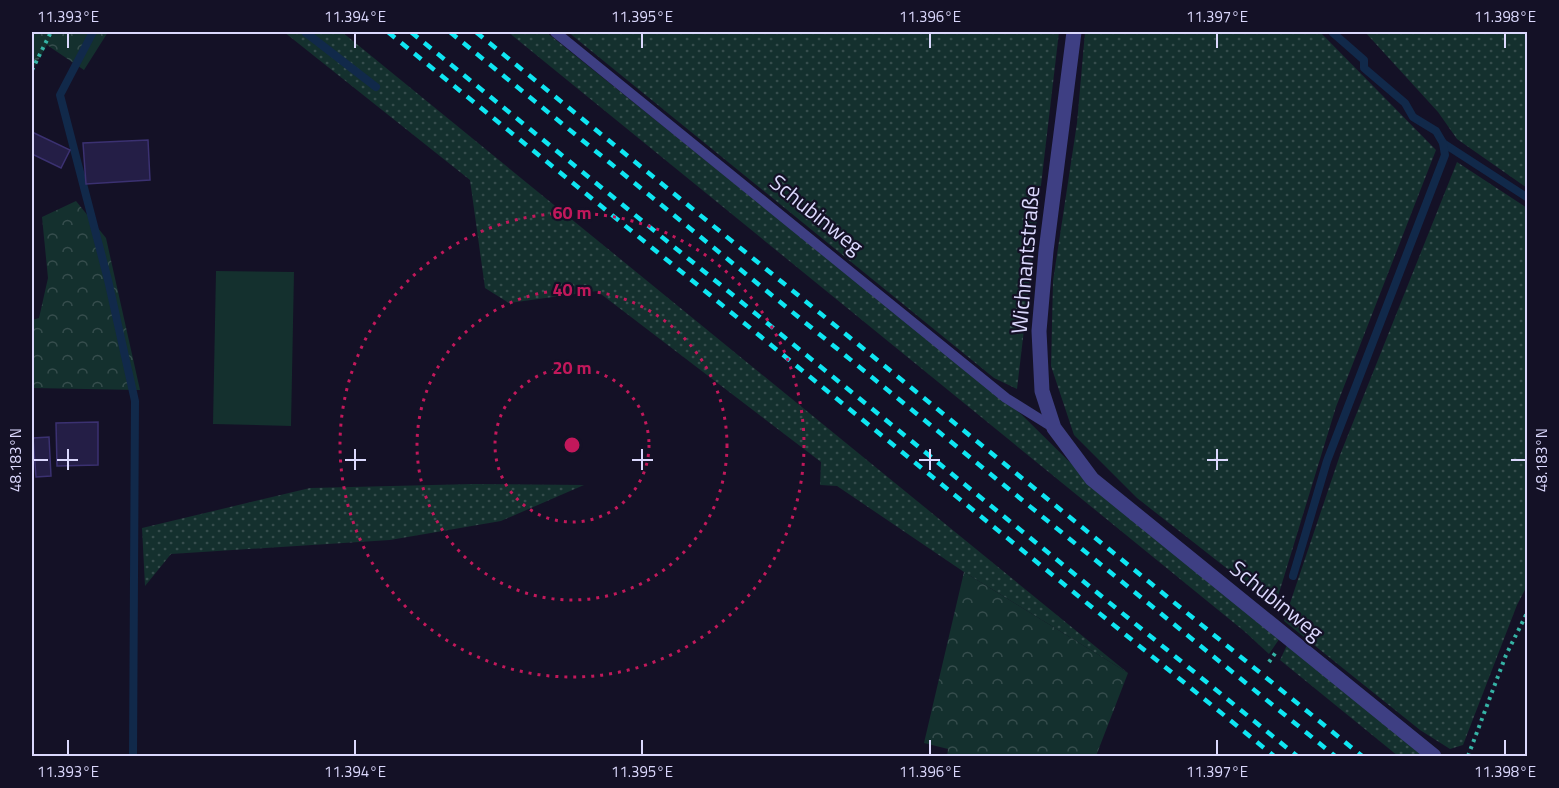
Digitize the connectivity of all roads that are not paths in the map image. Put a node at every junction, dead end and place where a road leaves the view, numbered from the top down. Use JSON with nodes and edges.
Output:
{"nodes":[{"id":1,"x":555,"y":32,"type":"edge"},
{"id":2,"x":1074,"y":32,"type":"edge"},
{"id":3,"x":1054,"y":428,"type":"junction"},
{"id":4,"x":1092,"y":479,"type":"joint"},
{"id":5,"x":1434,"y":756,"type":"edge"}],
"edges":[{"from":1,"to":3,"type":"lane","name":"Schubinweg"},
{"from":2,"to":3,"type":"street","name":"Wichnantstraße"},
{"from":3,"to":4,"type":"street","name":"Wichnantstraße"},
{"from":4,"to":5,"type":"street","name":"Schubinweg"}]}
